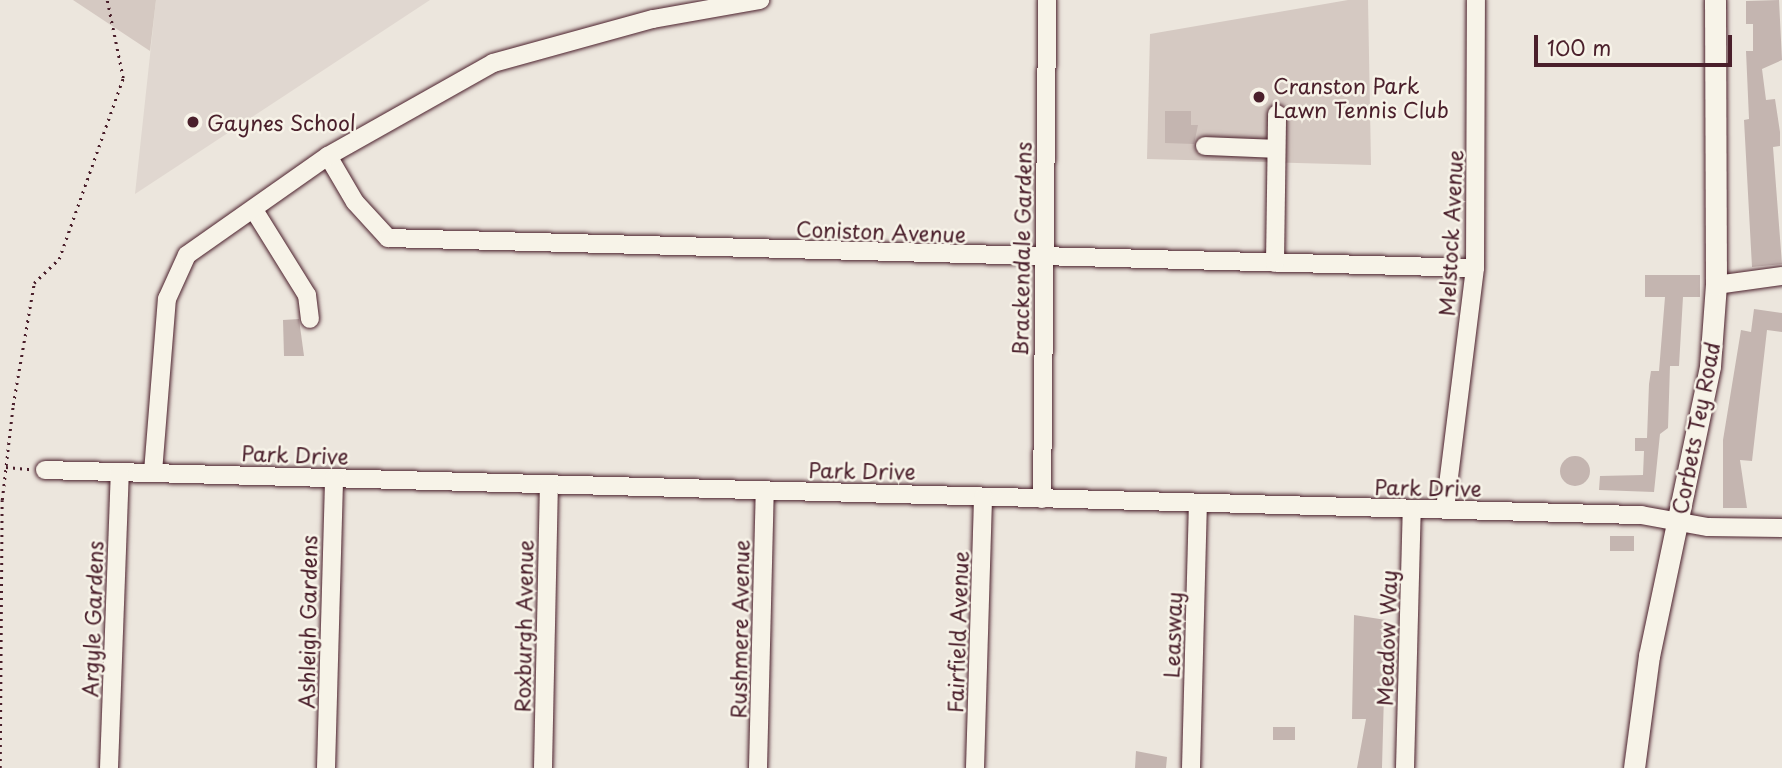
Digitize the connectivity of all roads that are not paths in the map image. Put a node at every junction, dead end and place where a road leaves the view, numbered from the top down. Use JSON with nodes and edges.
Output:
{"nodes":[{"id":1,"x":760,"y":0,"type":"edge"},
{"id":2,"x":1047,"y":0,"type":"edge"},
{"id":3,"x":1476,"y":0,"type":"edge"},
{"id":4,"x":1715,"y":0,"type":"edge"},
{"id":5,"x":1276,"y":114,"type":"dead end"},
{"id":6,"x":1205,"y":146,"type":"dead end"},
{"id":7,"x":1276,"y":149,"type":"junction"},
{"id":8,"x":328,"y":156,"type":"junction"},
{"id":9,"x":254,"y":210,"type":"junction"},
{"id":10,"x":1043,"y":259,"type":"junction"},
{"id":11,"x":1275,"y":263,"type":"junction"},
{"id":12,"x":1475,"y":268,"type":"junction"},
{"id":13,"x":1782,"y":276,"type":"edge"},
{"id":14,"x":1716,"y":285,"type":"junction"},
{"id":15,"x":310,"y":319,"type":"dead end"},
{"id":16,"x":45,"y":470,"type":"road end"},
{"id":17,"x":120,"y":472,"type":"junction"},
{"id":18,"x":153,"y":472,"type":"junction"},
{"id":19,"x":334,"y":478,"type":"junction"},
{"id":20,"x":549,"y":485,"type":"junction"},
{"id":21,"x":765,"y":491,"type":"junction"},
{"id":22,"x":983,"y":497,"type":"junction"},
{"id":23,"x":1042,"y":499,"type":"junction"},
{"id":24,"x":1198,"y":503,"type":"junction"},
{"id":25,"x":1412,"y":509,"type":"junction"},
{"id":26,"x":1445,"y":509,"type":"junction"},
{"id":27,"x":1677,"y":521,"type":"junction"},
{"id":28,"x":1782,"y":528,"type":"edge"},
{"id":29,"x":109,"y":768,"type":"edge"},
{"id":30,"x":326,"y":768,"type":"edge"},
{"id":31,"x":543,"y":768,"type":"edge"},
{"id":32,"x":758,"y":768,"type":"edge"},
{"id":33,"x":975,"y":768,"type":"edge"},
{"id":34,"x":1191,"y":768,"type":"edge"},
{"id":35,"x":1405,"y":768,"type":"edge"},
{"id":36,"x":1634,"y":768,"type":"edge"}],
"edges":[{"from":1,"to":8,"type":"street"},
{"from":2,"to":10,"type":"street","name":"Brackendale Gardens"},
{"from":3,"to":12,"type":"street","name":"Melstock Avenue"},
{"from":4,"to":14,"type":"main road","name":"Corbets Tey Road"},
{"from":5,"to":7,"type":"street"},
{"from":6,"to":7,"type":"street"},
{"from":7,"to":11,"type":"street"},
{"from":8,"to":9,"type":"street"},
{"from":8,"to":10,"type":"street","name":"Coniston Avenue"},
{"from":9,"to":15,"type":"street"},
{"from":9,"to":18,"type":"street"},
{"from":10,"to":11,"type":"street","name":"Coniston Avenue"},
{"from":10,"to":23,"type":"street","name":"Brackendale Gardens"},
{"from":11,"to":12,"type":"street","name":"Coniston Avenue"},
{"from":12,"to":26,"type":"street","name":"Melstock Avenue"},
{"from":13,"to":14,"type":"street"},
{"from":14,"to":27,"type":"main road","name":"Corbets Tey Road"},
{"from":16,"to":17,"type":"street","name":"Park Drive"},
{"from":17,"to":18,"type":"street","name":"Park Drive"},
{"from":17,"to":29,"type":"street","name":"Argyle Gardens"},
{"from":18,"to":19,"type":"street","name":"Park Drive"},
{"from":19,"to":20,"type":"street","name":"Park Drive"},
{"from":19,"to":30,"type":"street","name":"Ashleigh Gardens"},
{"from":20,"to":21,"type":"street","name":"Park Drive"},
{"from":20,"to":31,"type":"street","name":"Roxburgh Avenue"},
{"from":21,"to":22,"type":"street","name":"Park Drive"},
{"from":21,"to":32,"type":"street","name":"Rushmere Avenue"},
{"from":22,"to":23,"type":"street","name":"Park Drive"},
{"from":22,"to":33,"type":"street","name":"Fairfield Avenue"},
{"from":23,"to":24,"type":"street","name":"Park Drive"},
{"from":24,"to":25,"type":"street","name":"Park Drive"},
{"from":24,"to":34,"type":"street","name":"Leasway"},
{"from":25,"to":26,"type":"street","name":"Park Drive"},
{"from":25,"to":35,"type":"street","name":"Meadow Way"},
{"from":26,"to":27,"type":"street","name":"Park Drive"},
{"from":27,"to":28,"type":"street","name":"Park Drive"},
{"from":27,"to":36,"type":"main road","name":"Corbets Tey Road"}]}
